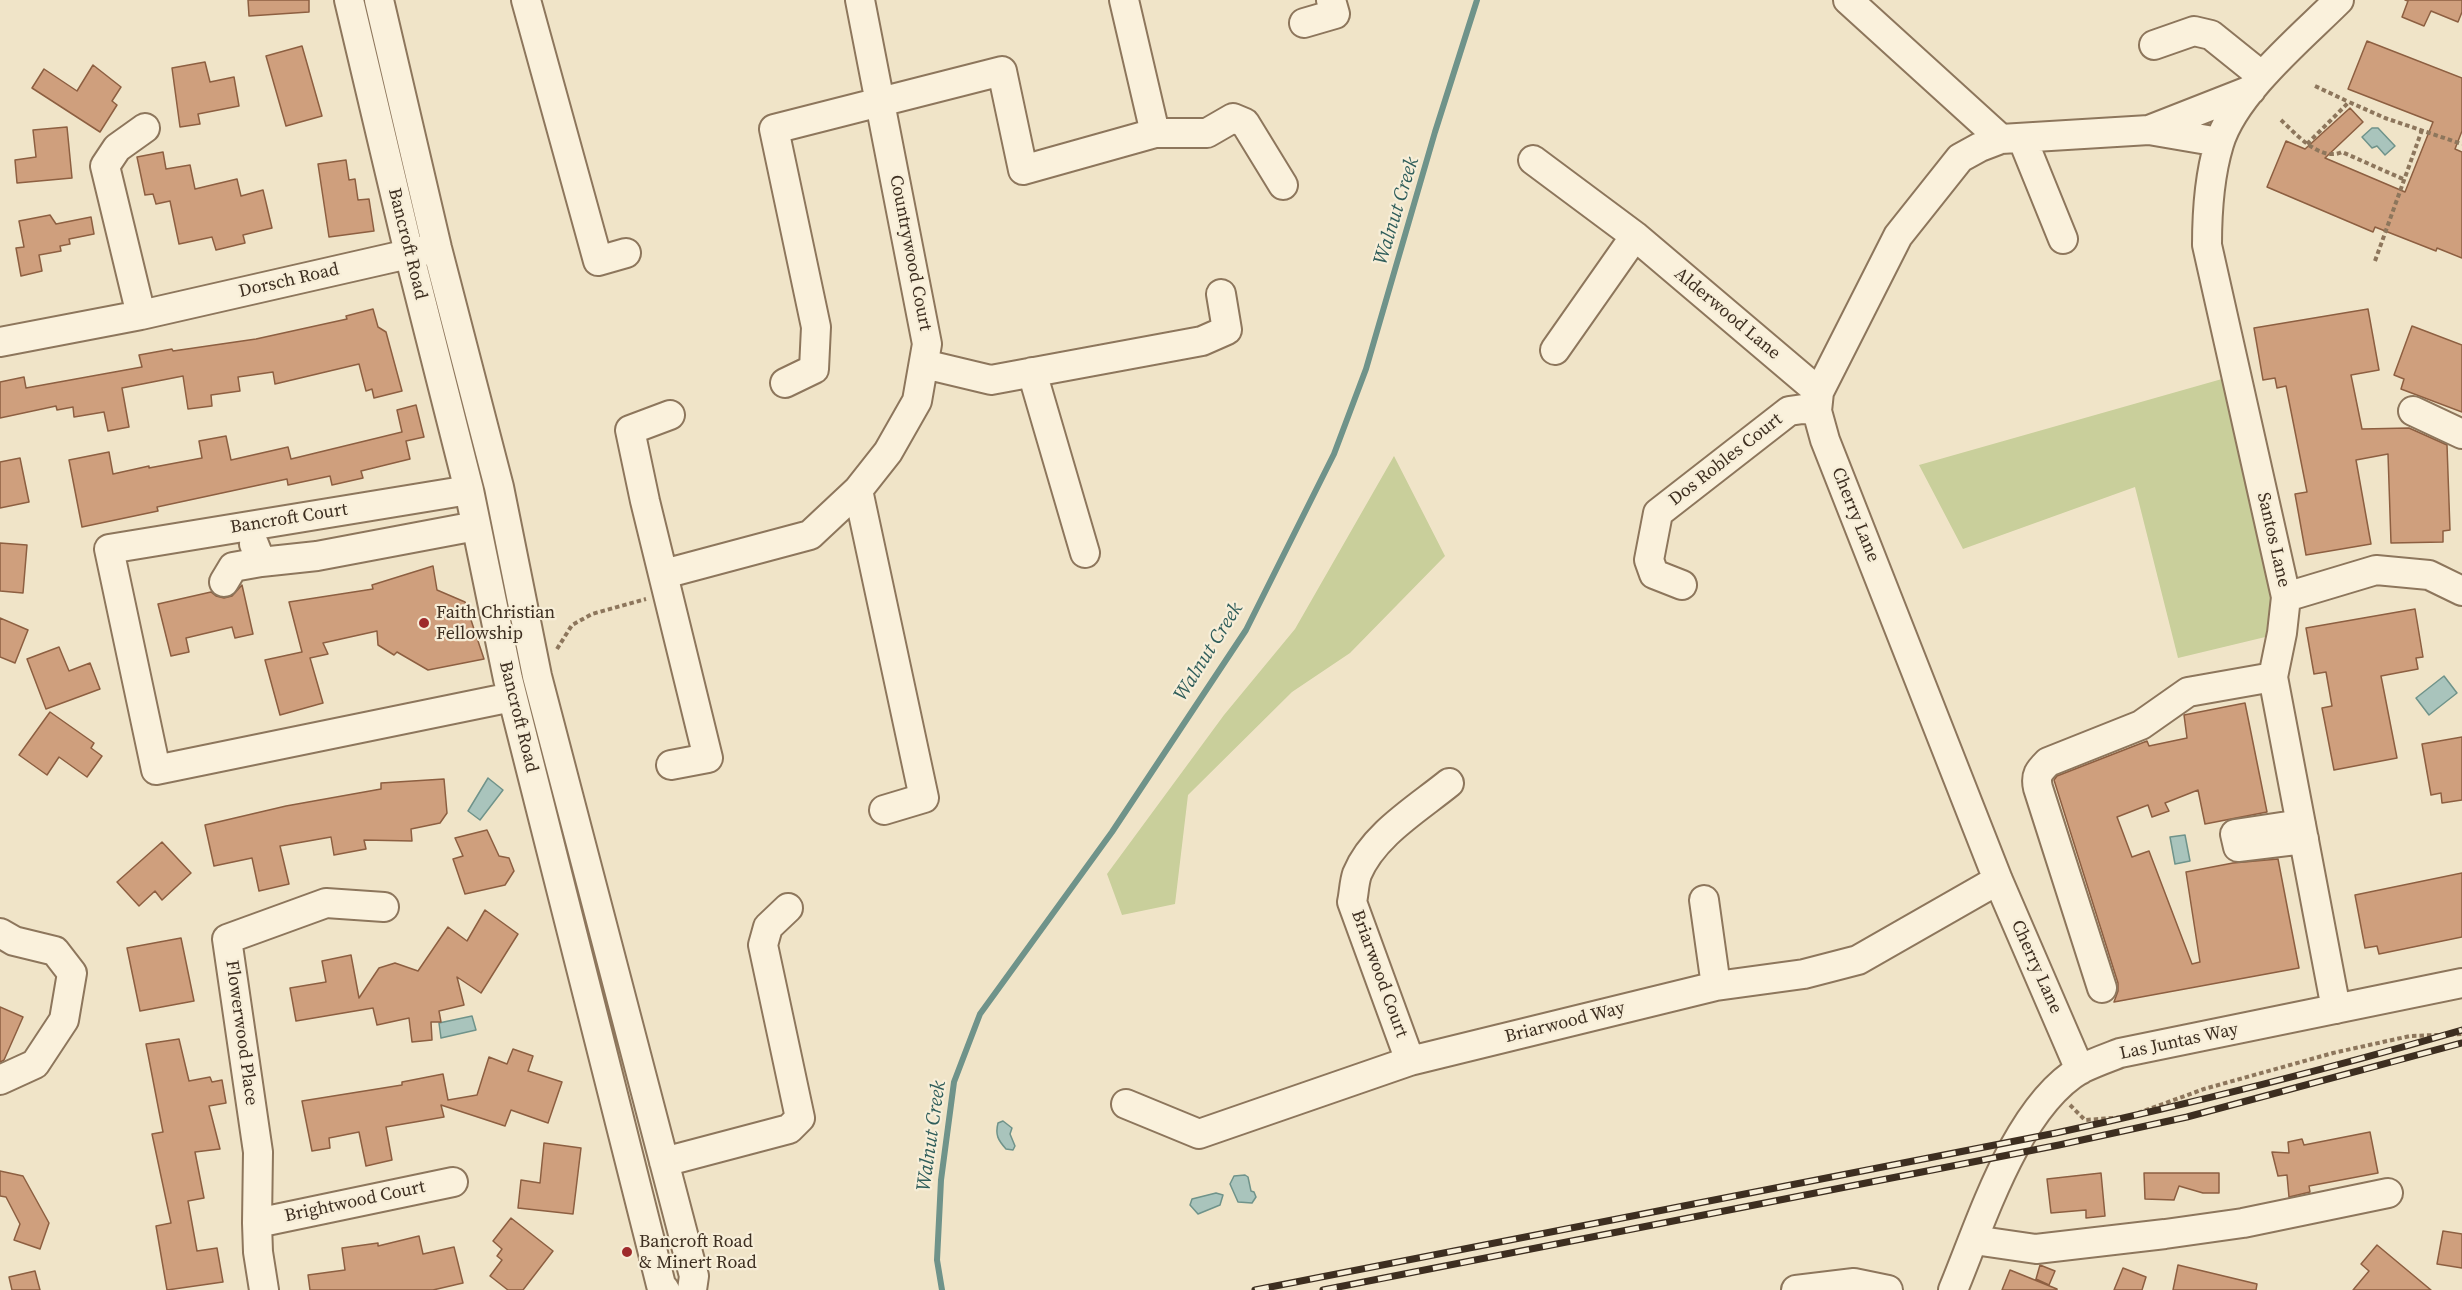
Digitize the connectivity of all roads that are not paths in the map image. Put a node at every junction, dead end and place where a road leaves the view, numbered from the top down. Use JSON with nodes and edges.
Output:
{"nodes":[{"id":1,"x":349,"y":0,"type":"edge"},
{"id":2,"x":379,"y":0,"type":"edge"},
{"id":3,"x":526,"y":0,"type":"edge"},
{"id":4,"x":860,"y":0,"type":"edge"},
{"id":5,"x":1124,"y":0,"type":"edge"},
{"id":6,"x":1331,"y":0,"type":"edge"},
{"id":7,"x":1848,"y":0,"type":"edge"},
{"id":8,"x":2339,"y":0,"type":"edge"},
{"id":9,"x":1304,"y":23,"type":"dead end"},
{"id":10,"x":2154,"y":45,"type":"dead end"},
{"id":11,"x":2256,"y":83,"type":"junction"},
{"id":12,"x":881,"y":102,"type":"junction"},
{"id":13,"x":145,"y":128,"type":"dead end"},
{"id":14,"x":2149,"y":130,"type":"junction"},
{"id":15,"x":1155,"y":133,"type":"junction"},
{"id":16,"x":2012,"y":138,"type":"junction"},
{"id":17,"x":2219,"y":142,"type":"junction"},
{"id":18,"x":1533,"y":160,"type":"dead end"},
{"id":19,"x":1283,"y":185,"type":"dead end"},
{"id":20,"x":1635,"y":236,"type":"junction"},
{"id":21,"x":2063,"y":239,"type":"dead end"},
{"id":22,"x":437,"y":248,"type":"junction"},
{"id":23,"x":409,"y":253,"type":"junction"},
{"id":24,"x":626,"y":253,"type":"dead end"},
{"id":25,"x":1221,"y":294,"type":"dead end"},
{"id":26,"x":141,"y":315,"type":"junction"},
{"id":27,"x":0,"y":342,"type":"edge"},
{"id":28,"x":1555,"y":350,"type":"dead end"},
{"id":29,"x":924,"y":363,"type":"junction"},
{"id":30,"x":1032,"y":372,"type":"junction"},
{"id":31,"x":785,"y":382,"type":"dead end"},
{"id":32,"x":1818,"y":402,"type":"junction"},
{"id":33,"x":2413,"y":411,"type":"dead end"},
{"id":34,"x":670,"y":415,"type":"dead end"},
{"id":35,"x":2462,"y":434,"type":"edge"},
{"id":36,"x":469,"y":490,"type":"junction"},
{"id":37,"x":858,"y":490,"type":"junction"},
{"id":38,"x":246,"y":526,"type":"junction"},
{"id":39,"x":476,"y":526,"type":"junction"},
{"id":40,"x":1085,"y":553,"type":"dead end"},
{"id":41,"x":261,"y":562,"type":"junction"},
{"id":42,"x":664,"y":574,"type":"junction"},
{"id":43,"x":224,"y":582,"type":"dead end"},
{"id":44,"x":1682,"y":585,"type":"dead end"},
{"id":45,"x":2462,"y":591,"type":"edge"},
{"id":46,"x":2286,"y":597,"type":"junction"},
{"id":47,"x":2273,"y":677,"type":"junction"},
{"id":48,"x":512,"y":697,"type":"junction"},
{"id":49,"x":671,"y":765,"type":"dead end"},
{"id":50,"x":1449,"y":783,"type":"dead end"},
{"id":51,"x":884,"y":810,"type":"dead end"},
{"id":52,"x":2302,"y":831,"type":"junction"},
{"id":53,"x":2236,"y":841,"type":"dead end"},
{"id":54,"x":1998,"y":880,"type":"junction"},
{"id":55,"x":1704,"y":900,"type":"dead end"},
{"id":56,"x":384,"y":907,"type":"dead end"},
{"id":57,"x":788,"y":908,"type":"dead end"},
{"id":58,"x":0,"y":933,"type":"edge"},
{"id":59,"x":2462,"y":983,"type":"edge"},
{"id":60,"x":1716,"y":986,"type":"junction"},
{"id":61,"x":2102,"y":988,"type":"dead end"},
{"id":62,"x":2336,"y":1009,"type":"junction"},
{"id":63,"x":1410,"y":1061,"type":"junction"},
{"id":64,"x":2080,"y":1070,"type":"junction"},
{"id":65,"x":0,"y":1080,"type":"edge"},
{"id":66,"x":1126,"y":1104,"type":"dead end"},
{"id":67,"x":664,"y":1162,"type":"junction"},
{"id":68,"x":453,"y":1182,"type":"dead end"},
{"id":69,"x":2388,"y":1193,"type":"dead end"},
{"id":70,"x":257,"y":1223,"type":"junction"},
{"id":71,"x":1974,"y":1240,"type":"junction"},
{"id":72,"x":264,"y":1290,"type":"edge"},
{"id":73,"x":664,"y":1290,"type":"edge"},
{"id":74,"x":692,"y":1290,"type":"edge"},
{"id":75,"x":1796,"y":1290,"type":"edge"},
{"id":76,"x":1888,"y":1290,"type":"edge"},
{"id":77,"x":1953,"y":1290,"type":"edge"}],
"edges":[{"from":1,"to":23,"type":"street","name":"Bancroft Road"},
{"from":2,"to":22,"type":"street","name":"Bancroft Road"},
{"from":3,"to":24,"type":"street"},
{"from":4,"to":12,"type":"street","name":"Countrywood Court"},
{"from":5,"to":15,"type":"street"},
{"from":6,"to":9,"type":"street"},
{"from":7,"to":16,"type":"street"},
{"from":8,"to":11,"type":"street"},
{"from":10,"to":11,"type":"street"},
{"from":11,"to":14,"type":"street"},
{"from":11,"to":17,"type":"street"},
{"from":12,"to":15,"type":"street"},
{"from":12,"to":29,"type":"street","name":"Countrywood Court"},
{"from":12,"to":31,"type":"street"},
{"from":13,"to":26,"type":"street"},
{"from":14,"to":16,"type":"street"},
{"from":14,"to":17,"type":"street"},
{"from":15,"to":19,"type":"street"},
{"from":16,"to":21,"type":"street"},
{"from":16,"to":32,"type":"street"},
{"from":17,"to":46,"type":"street","name":"Santos Lane"},
{"from":18,"to":20,"type":"street"},
{"from":20,"to":28,"type":"street"},
{"from":20,"to":32,"type":"street","name":"Alderwood Lane"},
{"from":22,"to":23,"type":"street","name":"Dorsch Road"},
{"from":22,"to":67,"type":"street","name":"Bancroft Road"},
{"from":23,"to":26,"type":"street","name":"Dorsch Road"},
{"from":23,"to":36,"type":"street","name":"Bancroft Road"},
{"from":25,"to":30,"type":"street"},
{"from":26,"to":27,"type":"street","name":"Dorsch Road"},
{"from":29,"to":30,"type":"street"},
{"from":29,"to":37,"type":"street","name":"Countrywood Court"},
{"from":30,"to":40,"type":"street"},
{"from":32,"to":44,"type":"street","name":"Dos Robles Court"},
{"from":32,"to":54,"type":"street","name":"Cherry Lane"},
{"from":33,"to":35,"type":"street"},
{"from":34,"to":42,"type":"street"},
{"from":36,"to":38,"type":"street","name":"Bancroft Court"},
{"from":36,"to":39,"type":"street","name":"Bancroft Road"},
{"from":37,"to":42,"type":"street","name":"Countrywood Court"},
{"from":37,"to":51,"type":"street"},
{"from":38,"to":41,"type":"street"},
{"from":38,"to":48,"type":"street","name":"Bancroft Court"},
{"from":39,"to":41,"type":"street"},
{"from":39,"to":48,"type":"street","name":"Bancroft Road"},
{"from":41,"to":43,"type":"street"},
{"from":42,"to":49,"type":"street"},
{"from":45,"to":46,"type":"street"},
{"from":46,"to":47,"type":"street","name":"Santos Lane"},
{"from":47,"to":52,"type":"street","name":"Santos Lane"},
{"from":47,"to":61,"type":"street"},
{"from":48,"to":73,"type":"street","name":"Bancroft Road"},
{"from":50,"to":63,"type":"street","name":"Briarwood Court"},
{"from":52,"to":53,"type":"street"},
{"from":52,"to":62,"type":"street","name":"Santos Lane"},
{"from":54,"to":60,"type":"street","name":"Briarwood Way"},
{"from":54,"to":64,"type":"street","name":"Cherry Lane"},
{"from":55,"to":60,"type":"street"},
{"from":56,"to":70,"type":"street","name":"Flowerwood Place"},
{"from":57,"to":67,"type":"street"},
{"from":58,"to":65,"type":"street"},
{"from":59,"to":62,"type":"street","name":"Las Juntas Way"},
{"from":60,"to":63,"type":"street","name":"Briarwood Way"},
{"from":62,"to":64,"type":"street","name":"Las Juntas Way"},
{"from":63,"to":66,"type":"street","name":"Briarwood Way"},
{"from":64,"to":71,"type":"street","name":"Las Juntas Way"},
{"from":67,"to":74,"type":"street","name":"Bancroft Road"},
{"from":68,"to":70,"type":"street","name":"Brightwood Court"},
{"from":69,"to":71,"type":"street"},
{"from":70,"to":72,"type":"street","name":"Flowerwood Place"},
{"from":71,"to":77,"type":"street","name":"Las Juntas Way"},
{"from":75,"to":76,"type":"street"}]}
